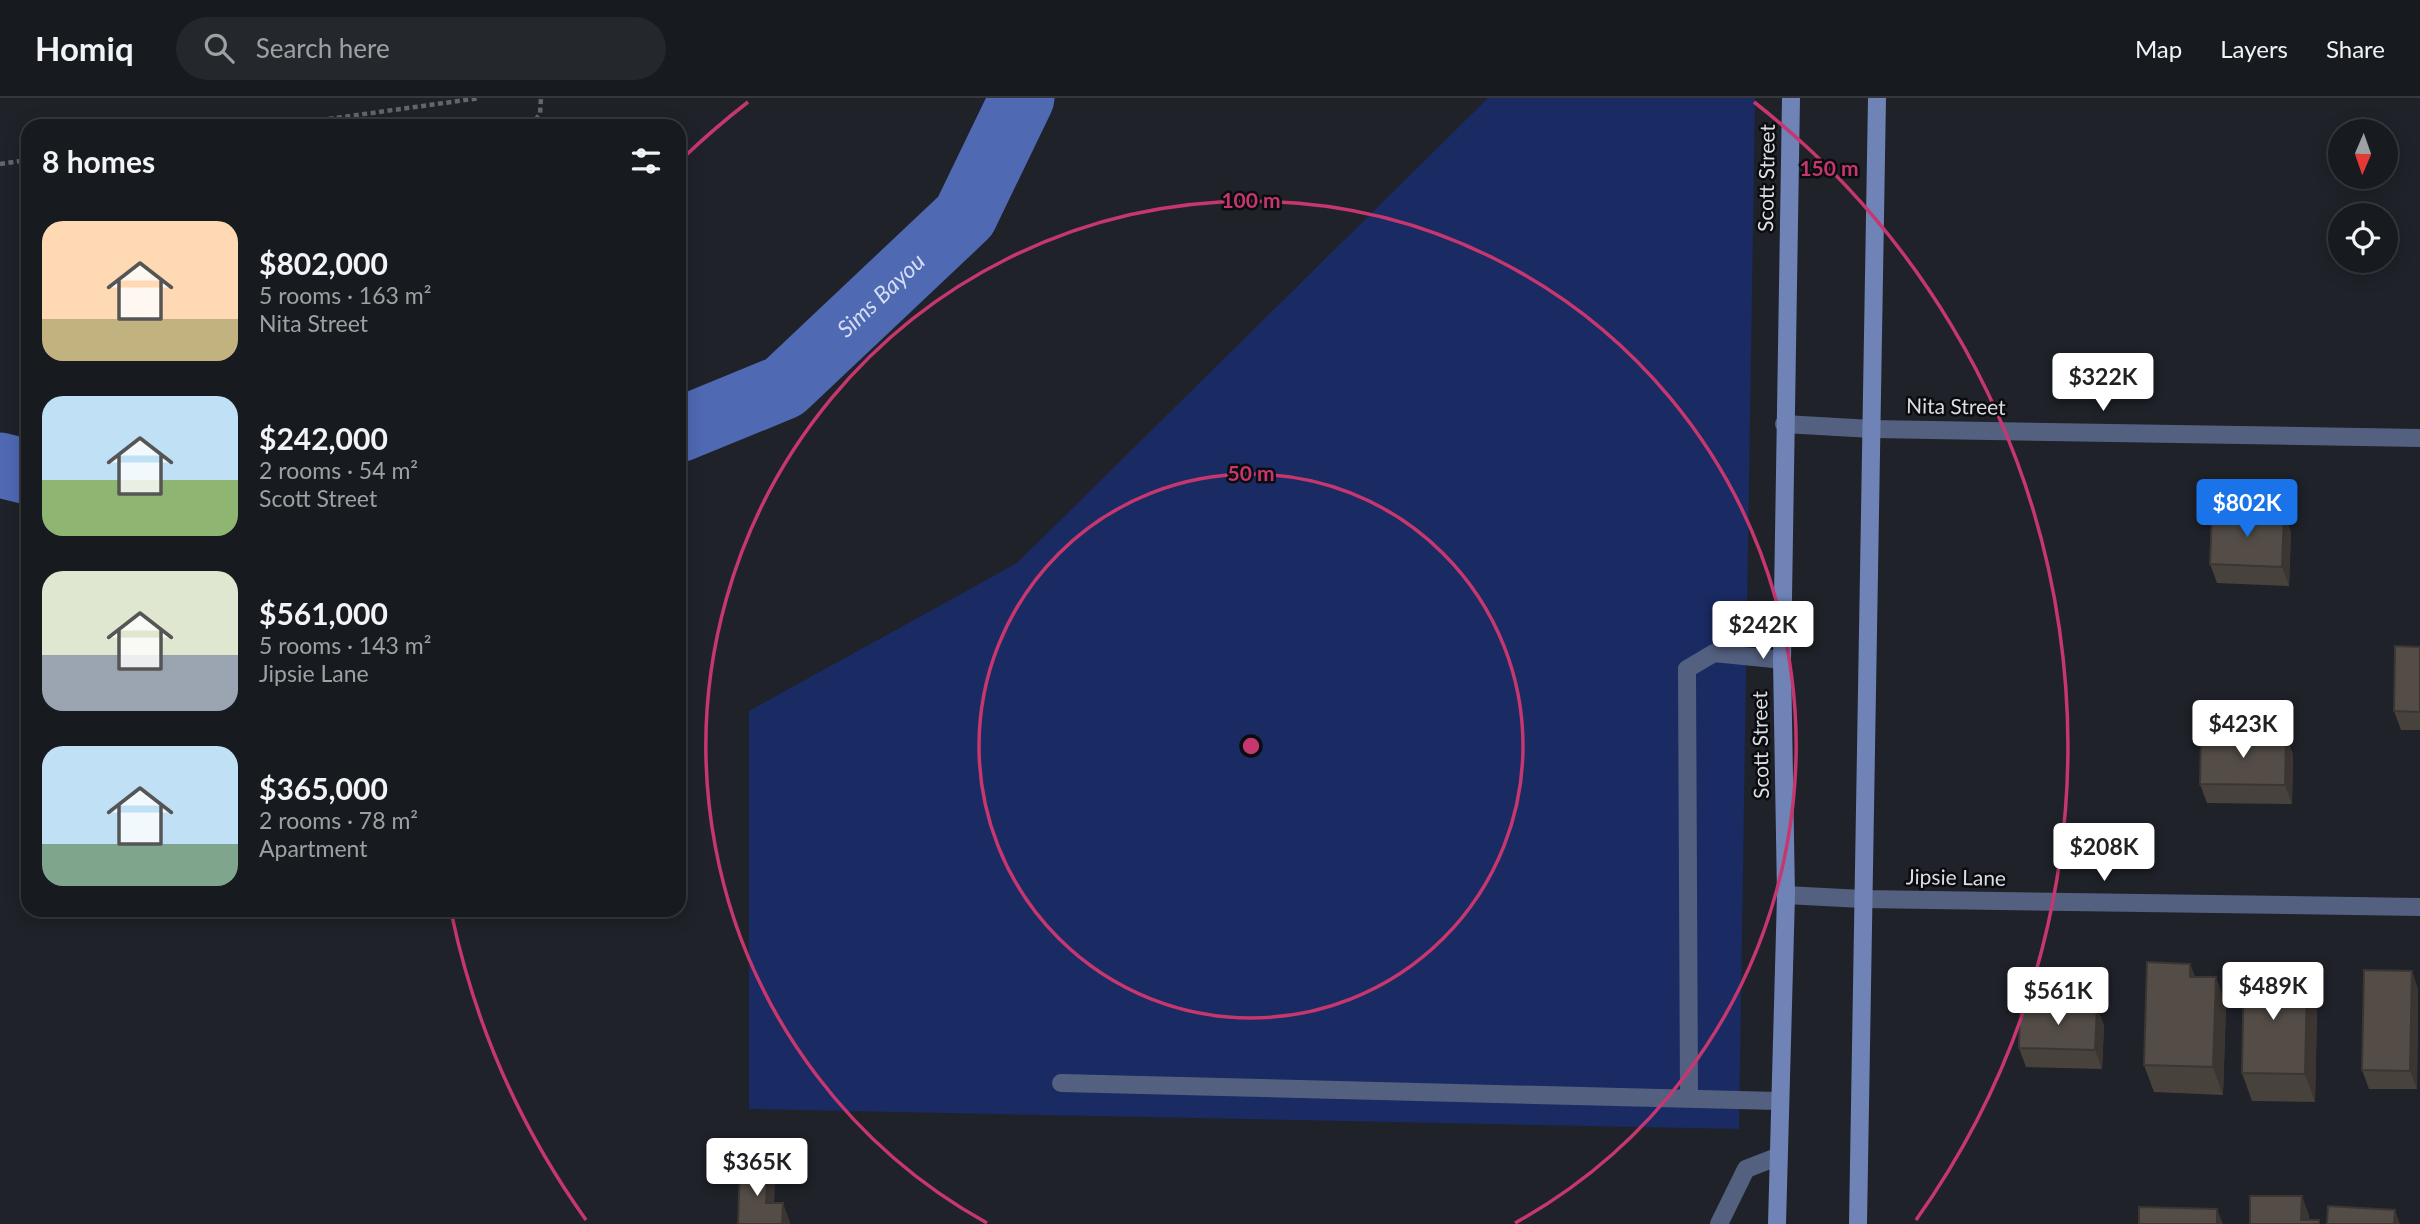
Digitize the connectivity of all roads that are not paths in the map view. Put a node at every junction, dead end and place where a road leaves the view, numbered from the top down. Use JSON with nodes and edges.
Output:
{"nodes":[{"id":1,"x":1791,"y":98,"type":"edge"},
{"id":2,"x":1877,"y":98,"type":"edge"},
{"id":3,"x":1784,"y":424,"type":"junction"},
{"id":4,"x":1872,"y":429,"type":"junction"},
{"id":5,"x":2420,"y":438,"type":"edge"},
{"id":6,"x":1782,"y":660,"type":"junction"},
{"id":7,"x":1786,"y":895,"type":"junction"},
{"id":8,"x":1862,"y":899,"type":"junction"},
{"id":9,"x":2420,"y":907,"type":"edge"},
{"id":10,"x":1061,"y":1083,"type":"dead end"},
{"id":11,"x":1689,"y":1098,"type":"junction"},
{"id":12,"x":1778,"y":1101,"type":"junction"},
{"id":13,"x":1777,"y":1157,"type":"junction"},
{"id":14,"x":1718,"y":1224,"type":"edge"},
{"id":15,"x":1777,"y":1224,"type":"edge"},
{"id":16,"x":1858,"y":1224,"type":"edge"}],
"edges":[{"from":1,"to":3,"type":"main road","name":"Scott Street"},
{"from":2,"to":4,"type":"main road"},
{"from":3,"to":4,"type":"street","name":"Nita Street"},
{"from":3,"to":6,"type":"main road","name":"Scott Street"},
{"from":4,"to":5,"type":"street","name":"Nita Street"},
{"from":4,"to":8,"type":"main road"},
{"from":6,"to":7,"type":"main road","name":"Scott Street"},
{"from":6,"to":11,"type":"street"},
{"from":7,"to":8,"type":"street","name":"Jipsie Lane"},
{"from":7,"to":12,"type":"main road","name":"Scott Street"},
{"from":8,"to":9,"type":"street","name":"Jipsie Lane"},
{"from":8,"to":16,"type":"main road"},
{"from":10,"to":11,"type":"street"},
{"from":11,"to":12,"type":"street"},
{"from":12,"to":13,"type":"main road","name":"Scott Street"},
{"from":13,"to":14,"type":"street"},
{"from":13,"to":15,"type":"main road","name":"Scott Street"}]}
